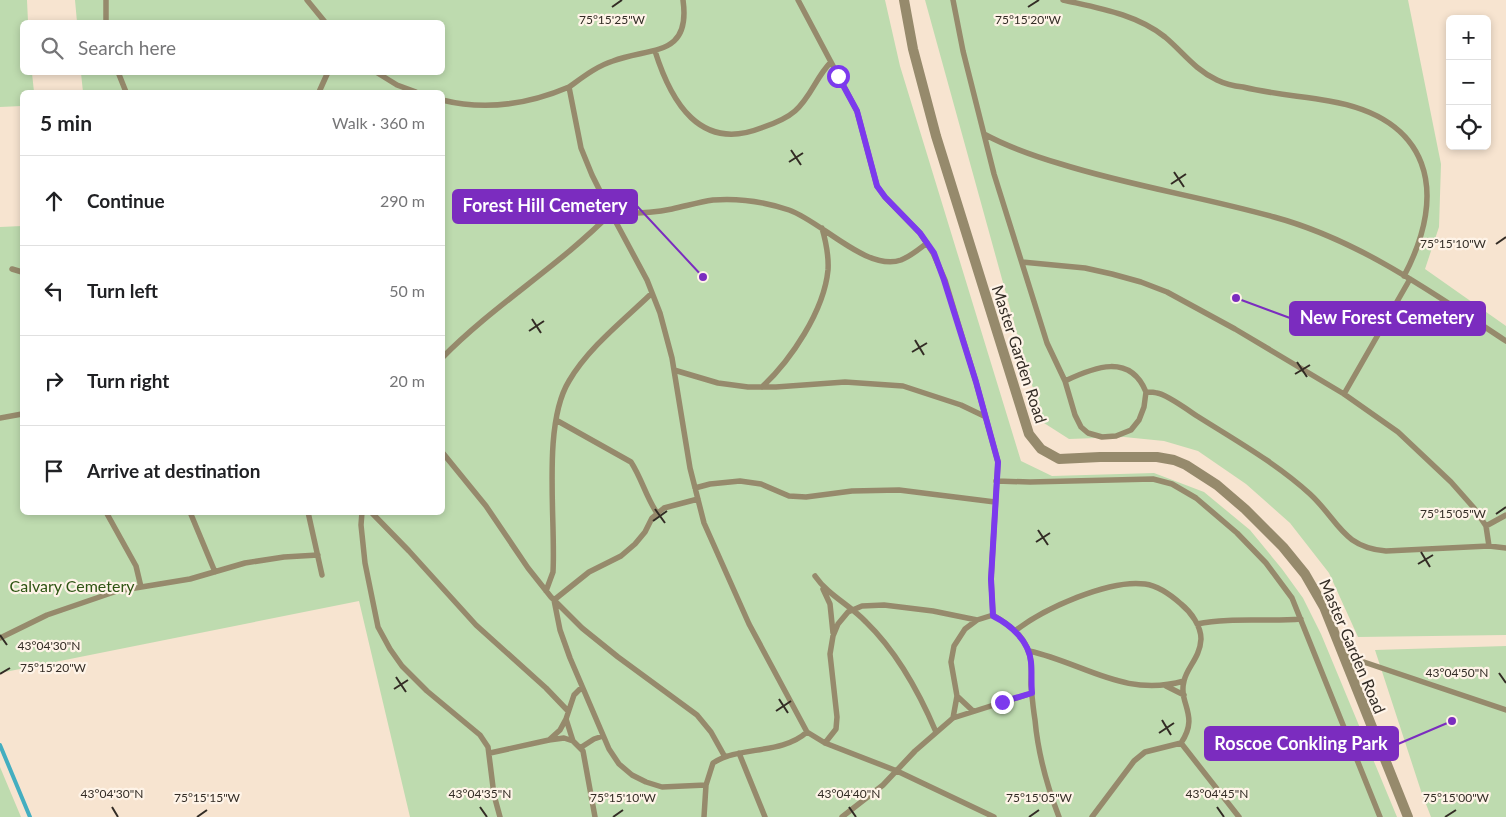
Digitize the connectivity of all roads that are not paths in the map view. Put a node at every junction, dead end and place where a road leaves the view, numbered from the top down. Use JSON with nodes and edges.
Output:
{"nodes":[{"id":1,"x":106,"y":0,"type":"edge"},
{"id":2,"x":307,"y":0,"type":"edge"},
{"id":3,"x":684,"y":0,"type":"edge"},
{"id":4,"x":798,"y":0,"type":"edge"},
{"id":5,"x":904,"y":0,"type":"edge"},
{"id":6,"x":953,"y":0,"type":"edge"},
{"id":7,"x":1063,"y":0,"type":"edge"},
{"id":8,"x":106,"y":20,"type":"edge"},
{"id":9,"x":323,"y":20,"type":"edge"},
{"id":10,"x":655,"y":51,"type":"junction"},
{"id":11,"x":831,"y":62,"type":"junction"},
{"id":12,"x":119,"y":75,"type":"edge"},
{"id":13,"x":327,"y":75,"type":"edge"},
{"id":14,"x":380,"y":75,"type":"edge"},
{"id":15,"x":569,"y":87,"type":"junction"},
{"id":16,"x":125,"y":90,"type":"edge"},
{"id":17,"x":320,"y":90,"type":"edge"},
{"id":18,"x":409,"y":90,"type":"edge"},
{"id":19,"x":445,"y":101,"type":"edge"},
{"id":20,"x":984,"y":134,"type":"junction"},
{"id":21,"x":611,"y":213,"type":"junction"},
{"id":22,"x":822,"y":228,"type":"junction"},
{"id":23,"x":927,"y":243,"type":"junction"},
{"id":24,"x":1022,"y":262,"type":"junction"},
{"id":25,"x":12,"y":269,"type":"dead end"},
{"id":26,"x":20,"y":271,"type":"edge"},
{"id":27,"x":1407,"y":277,"type":"junction"},
{"id":28,"x":652,"y":292,"type":"junction"},
{"id":29,"x":1506,"y":341,"type":"edge"},
{"id":30,"x":445,"y":355,"type":"edge"},
{"id":31,"x":674,"y":370,"type":"junction"},
{"id":32,"x":1065,"y":381,"type":"junction"},
{"id":33,"x":762,"y":387,"type":"junction"},
{"id":34,"x":1146,"y":392,"type":"junction"},
{"id":35,"x":1344,"y":394,"type":"junction"},
{"id":36,"x":20,"y":414,"type":"edge"},
{"id":37,"x":984,"y":416,"type":"junction"},
{"id":38,"x":0,"y":418,"type":"edge"},
{"id":39,"x":556,"y":420,"type":"junction"},
{"id":40,"x":445,"y":456,"type":"edge"},
{"id":41,"x":996,"y":481,"type":"junction"},
{"id":42,"x":695,"y":488,"type":"junction"},
{"id":43,"x":698,"y":499,"type":"junction"},
{"id":44,"x":995,"y":502,"type":"junction"},
{"id":45,"x":658,"y":513,"type":"junction"},
{"id":46,"x":108,"y":515,"type":"edge"},
{"id":47,"x":191,"y":515,"type":"edge"},
{"id":48,"x":309,"y":515,"type":"edge"},
{"id":49,"x":362,"y":515,"type":"edge"},
{"id":50,"x":374,"y":515,"type":"edge"},
{"id":51,"x":1506,"y":515,"type":"edge"},
{"id":52,"x":1486,"y":526,"type":"junction"},
{"id":53,"x":1489,"y":546,"type":"junction"},
{"id":54,"x":1506,"y":548,"type":"edge"},
{"id":55,"x":318,"y":555,"type":"junction"},
{"id":56,"x":215,"y":572,"type":"junction"},
{"id":57,"x":322,"y":574,"type":"dead end"},
{"id":58,"x":815,"y":576,"type":"dead end"},
{"id":59,"x":142,"y":587,"type":"junction"},
{"id":60,"x":822,"y":587,"type":"junction"},
{"id":61,"x":546,"y":591,"type":"junction"},
{"id":62,"x":554,"y":600,"type":"junction"},
{"id":63,"x":854,"y":609,"type":"junction"},
{"id":64,"x":993,"y":616,"type":"junction"},
{"id":65,"x":1301,"y":619,"type":"junction"},
{"id":66,"x":976,"y":620,"type":"junction"},
{"id":67,"x":1197,"y":624,"type":"junction"},
{"id":68,"x":1015,"y":631,"type":"junction"},
{"id":69,"x":833,"y":634,"type":"junction"},
{"id":70,"x":0,"y":638,"type":"edge"},
{"id":71,"x":1028,"y":651,"type":"junction"},
{"id":72,"x":1343,"y":655,"type":"junction"},
{"id":73,"x":1184,"y":681,"type":"junction"},
{"id":74,"x":1166,"y":686,"type":"junction"},
{"id":75,"x":582,"y":687,"type":"junction"},
{"id":76,"x":1032,"y":693,"type":"junction"},
{"id":77,"x":1184,"y":694,"type":"junction"},
{"id":78,"x":957,"y":696,"type":"junction"},
{"id":79,"x":1506,"y":710,"type":"edge"},
{"id":80,"x":568,"y":711,"type":"junction"},
{"id":81,"x":973,"y":711,"type":"junction"},
{"id":82,"x":953,"y":718,"type":"junction"},
{"id":83,"x":566,"y":719,"type":"junction"},
{"id":84,"x":807,"y":732,"type":"junction"},
{"id":85,"x":936,"y":732,"type":"junction"},
{"id":86,"x":603,"y":736,"type":"junction"},
{"id":87,"x":549,"y":740,"type":"junction"},
{"id":88,"x":573,"y":741,"type":"junction"},
{"id":89,"x":825,"y":743,"type":"junction"},
{"id":90,"x":1181,"y":743,"type":"junction"},
{"id":91,"x":580,"y":748,"type":"junction"},
{"id":92,"x":490,"y":753,"type":"junction"},
{"id":93,"x":739,"y":753,"type":"junction"},
{"id":94,"x":725,"y":757,"type":"junction"},
{"id":95,"x":897,"y":771,"type":"junction"},
{"id":96,"x":706,"y":785,"type":"junction"},
{"id":97,"x":500,"y":817,"type":"edge"},
{"id":98,"x":595,"y":817,"type":"edge"},
{"id":99,"x":704,"y":817,"type":"edge"},
{"id":100,"x":765,"y":817,"type":"edge"},
{"id":101,"x":842,"y":817,"type":"edge"},
{"id":102,"x":994,"y":817,"type":"edge"},
{"id":103,"x":1059,"y":817,"type":"edge"},
{"id":104,"x":1092,"y":817,"type":"edge"},
{"id":105,"x":1239,"y":817,"type":"edge"},
{"id":106,"x":1380,"y":817,"type":"edge"},
{"id":107,"x":1408,"y":817,"type":"edge"}],
"edges":[{"from":1,"to":8,"type":"lane"},
{"from":2,"to":9,"type":"lane"},
{"from":3,"to":10,"type":"lane"},
{"from":4,"to":11,"type":"lane"},
{"from":5,"to":72,"type":"street","name":"Master Garden Road"},
{"from":6,"to":20,"type":"lane"},
{"from":7,"to":27,"type":"lane"},
{"from":10,"to":11,"type":"lane"},
{"from":10,"to":15,"type":"lane"},
{"from":11,"to":23,"type":"lane"},
{"from":12,"to":16,"type":"lane"},
{"from":13,"to":17,"type":"lane"},
{"from":14,"to":18,"type":"lane"},
{"from":15,"to":19,"type":"lane"},
{"from":15,"to":21,"type":"lane"},
{"from":20,"to":24,"type":"lane"},
{"from":20,"to":27,"type":"lane"},
{"from":21,"to":22,"type":"lane"},
{"from":21,"to":28,"type":"lane"},
{"from":21,"to":30,"type":"lane"},
{"from":22,"to":23,"type":"lane"},
{"from":22,"to":33,"type":"lane"},
{"from":23,"to":37,"type":"lane"},
{"from":24,"to":32,"type":"lane"},
{"from":24,"to":35,"type":"lane"},
{"from":25,"to":26,"type":"lane"},
{"from":27,"to":29,"type":"lane"},
{"from":27,"to":35,"type":"lane"},
{"from":28,"to":31,"type":"lane"},
{"from":28,"to":39,"type":"lane"},
{"from":31,"to":33,"type":"lane"},
{"from":31,"to":42,"type":"lane"},
{"from":32,"to":34,"type":"lane"},
{"from":32,"to":34,"type":"lane"},
{"from":33,"to":37,"type":"lane"},
{"from":34,"to":53,"type":"lane"},
{"from":35,"to":52,"type":"lane"},
{"from":36,"to":38,"type":"lane"},
{"from":37,"to":41,"type":"lane"},
{"from":39,"to":45,"type":"lane"},
{"from":39,"to":61,"type":"lane"},
{"from":40,"to":61,"type":"lane"},
{"from":41,"to":44,"type":"lane"},
{"from":41,"to":65,"type":"lane"},
{"from":42,"to":43,"type":"lane"},
{"from":42,"to":44,"type":"lane"},
{"from":43,"to":45,"type":"lane"},
{"from":43,"to":84,"type":"lane"},
{"from":44,"to":64,"type":"lane"},
{"from":45,"to":62,"type":"lane"},
{"from":46,"to":59,"type":"lane"},
{"from":47,"to":56,"type":"lane"},
{"from":48,"to":55,"type":"lane"},
{"from":49,"to":92,"type":"lane"},
{"from":50,"to":80,"type":"lane"},
{"from":51,"to":52,"type":"lane"},
{"from":52,"to":53,"type":"lane"},
{"from":53,"to":54,"type":"lane"},
{"from":55,"to":56,"type":"lane"},
{"from":55,"to":57,"type":"lane"},
{"from":56,"to":59,"type":"lane"},
{"from":58,"to":60,"type":"lane"},
{"from":59,"to":70,"type":"lane"},
{"from":60,"to":63,"type":"lane"},
{"from":60,"to":69,"type":"lane"},
{"from":61,"to":62,"type":"lane"},
{"from":62,"to":75,"type":"lane"},
{"from":62,"to":94,"type":"lane"},
{"from":63,"to":66,"type":"lane"},
{"from":63,"to":69,"type":"lane"},
{"from":63,"to":85,"type":"lane"},
{"from":64,"to":66,"type":"lane"},
{"from":64,"to":68,"type":"lane"},
{"from":65,"to":67,"type":"lane"},
{"from":65,"to":106,"type":"lane"},
{"from":66,"to":78,"type":"lane"},
{"from":67,"to":68,"type":"lane"},
{"from":67,"to":73,"type":"lane"},
{"from":68,"to":71,"type":"lane"},
{"from":69,"to":89,"type":"lane"},
{"from":71,"to":74,"type":"lane"},
{"from":71,"to":76,"type":"lane"},
{"from":72,"to":79,"type":"lane"},
{"from":72,"to":107,"type":"street","name":"Master Garden Road"},
{"from":73,"to":74,"type":"lane"},
{"from":73,"to":77,"type":"lane"},
{"from":74,"to":77,"type":"lane"},
{"from":75,"to":80,"type":"lane"},
{"from":75,"to":86,"type":"lane"},
{"from":76,"to":81,"type":"lane"},
{"from":76,"to":103,"type":"lane"},
{"from":77,"to":90,"type":"lane"},
{"from":78,"to":81,"type":"lane"},
{"from":78,"to":82,"type":"lane"},
{"from":80,"to":83,"type":"lane"},
{"from":81,"to":82,"type":"lane"},
{"from":82,"to":85,"type":"lane"},
{"from":83,"to":87,"type":"lane"},
{"from":83,"to":88,"type":"lane"},
{"from":84,"to":89,"type":"lane"},
{"from":84,"to":93,"type":"lane"},
{"from":85,"to":95,"type":"lane"},
{"from":86,"to":91,"type":"lane"},
{"from":86,"to":96,"type":"lane"},
{"from":87,"to":88,"type":"lane"},
{"from":87,"to":92,"type":"lane"},
{"from":88,"to":91,"type":"lane"},
{"from":89,"to":95,"type":"lane"},
{"from":90,"to":104,"type":"lane"},
{"from":90,"to":105,"type":"lane"},
{"from":91,"to":98,"type":"lane"},
{"from":92,"to":97,"type":"lane"},
{"from":93,"to":94,"type":"lane"},
{"from":93,"to":100,"type":"lane"},
{"from":94,"to":96,"type":"lane"},
{"from":95,"to":101,"type":"lane"},
{"from":95,"to":102,"type":"lane"},
{"from":96,"to":99,"type":"lane"}]}
